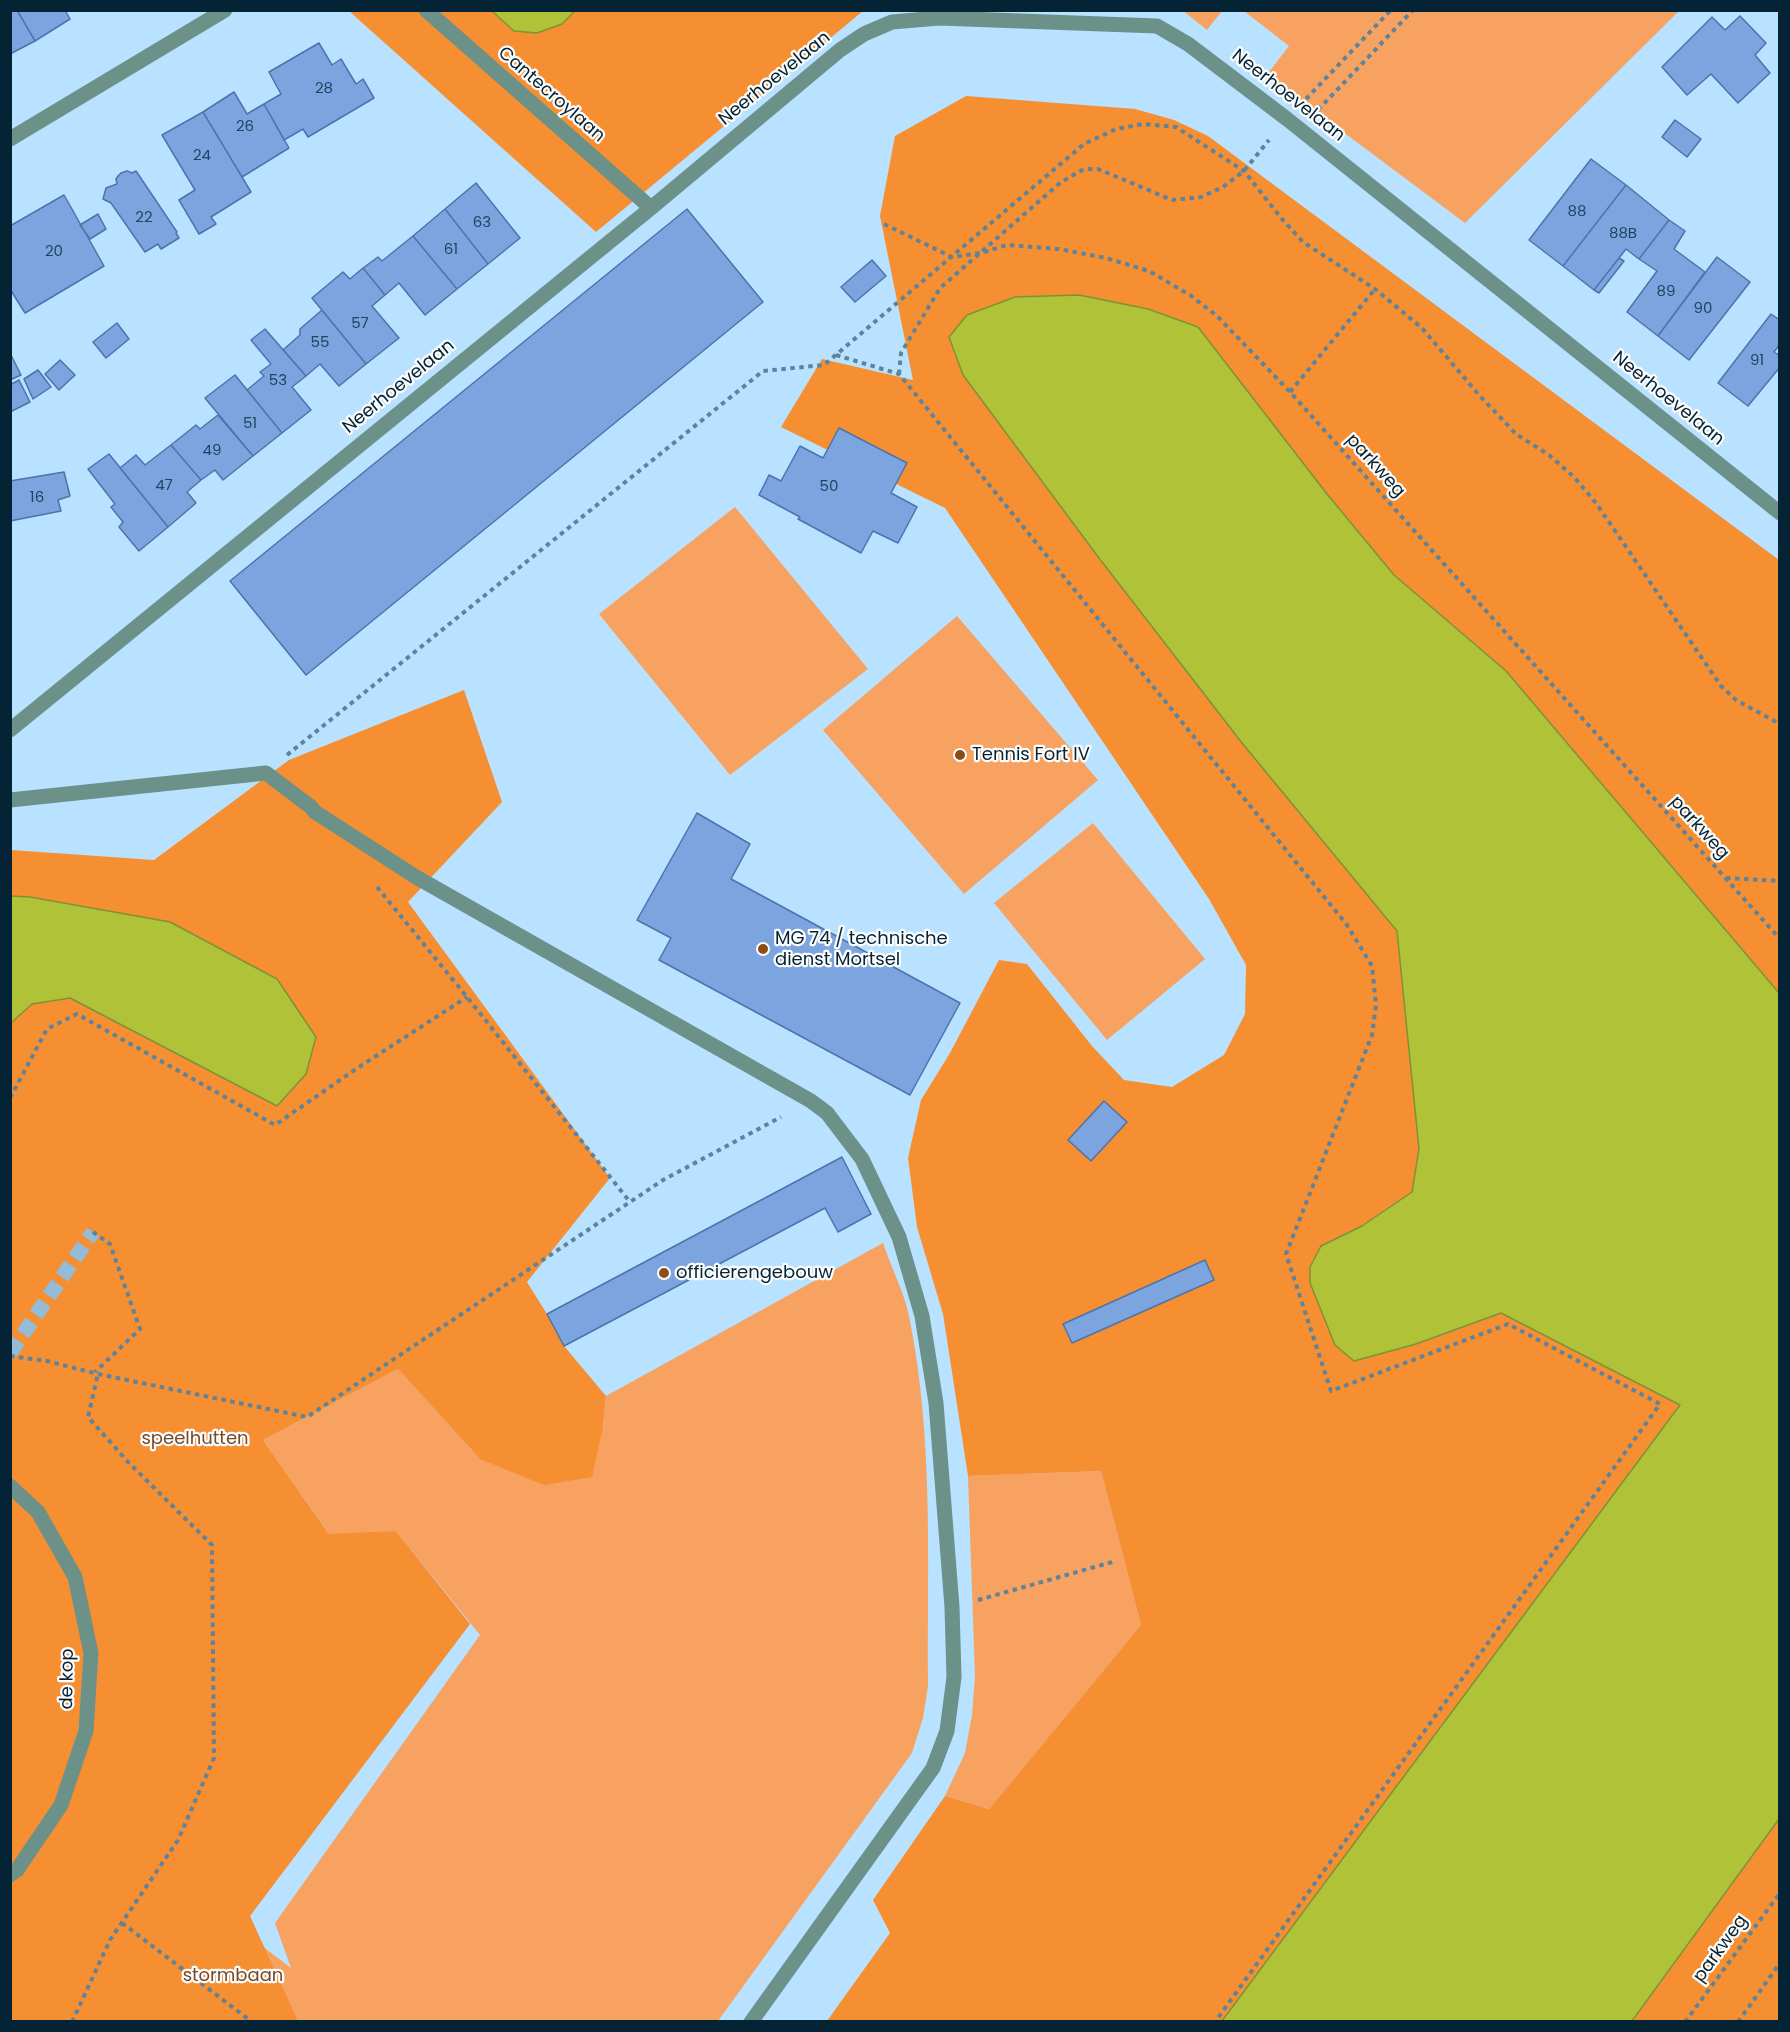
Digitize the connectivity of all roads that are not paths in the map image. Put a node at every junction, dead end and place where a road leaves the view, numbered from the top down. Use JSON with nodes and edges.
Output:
{"nodes":[{"id":1,"x":225,"y":10,"type":"edge"},
{"id":2,"x":426,"y":10,"type":"edge"},
{"id":3,"x":10,"y":139,"type":"edge"},
{"id":4,"x":651,"y":208,"type":"junction"},
{"id":5,"x":1779,"y":513,"type":"edge"},
{"id":6,"x":10,"y":730,"type":"edge"},
{"id":7,"x":10,"y":801,"type":"edge"},
{"id":8,"x":10,"y":1486,"type":"edge"},
{"id":9,"x":10,"y":1875,"type":"edge"},
{"id":10,"x":751,"y":2022,"type":"edge"}],
"edges":[{"from":1,"to":3,"type":"street"},
{"from":2,"to":4,"type":"street","name":"Cantecroylaan"},
{"from":4,"to":5,"type":"street","name":"Neerhoevelaan"},
{"from":4,"to":6,"type":"street","name":"Neerhoevelaan"},
{"from":7,"to":10,"type":"street"},
{"from":8,"to":9,"type":"street","name":"de kop"}]}
